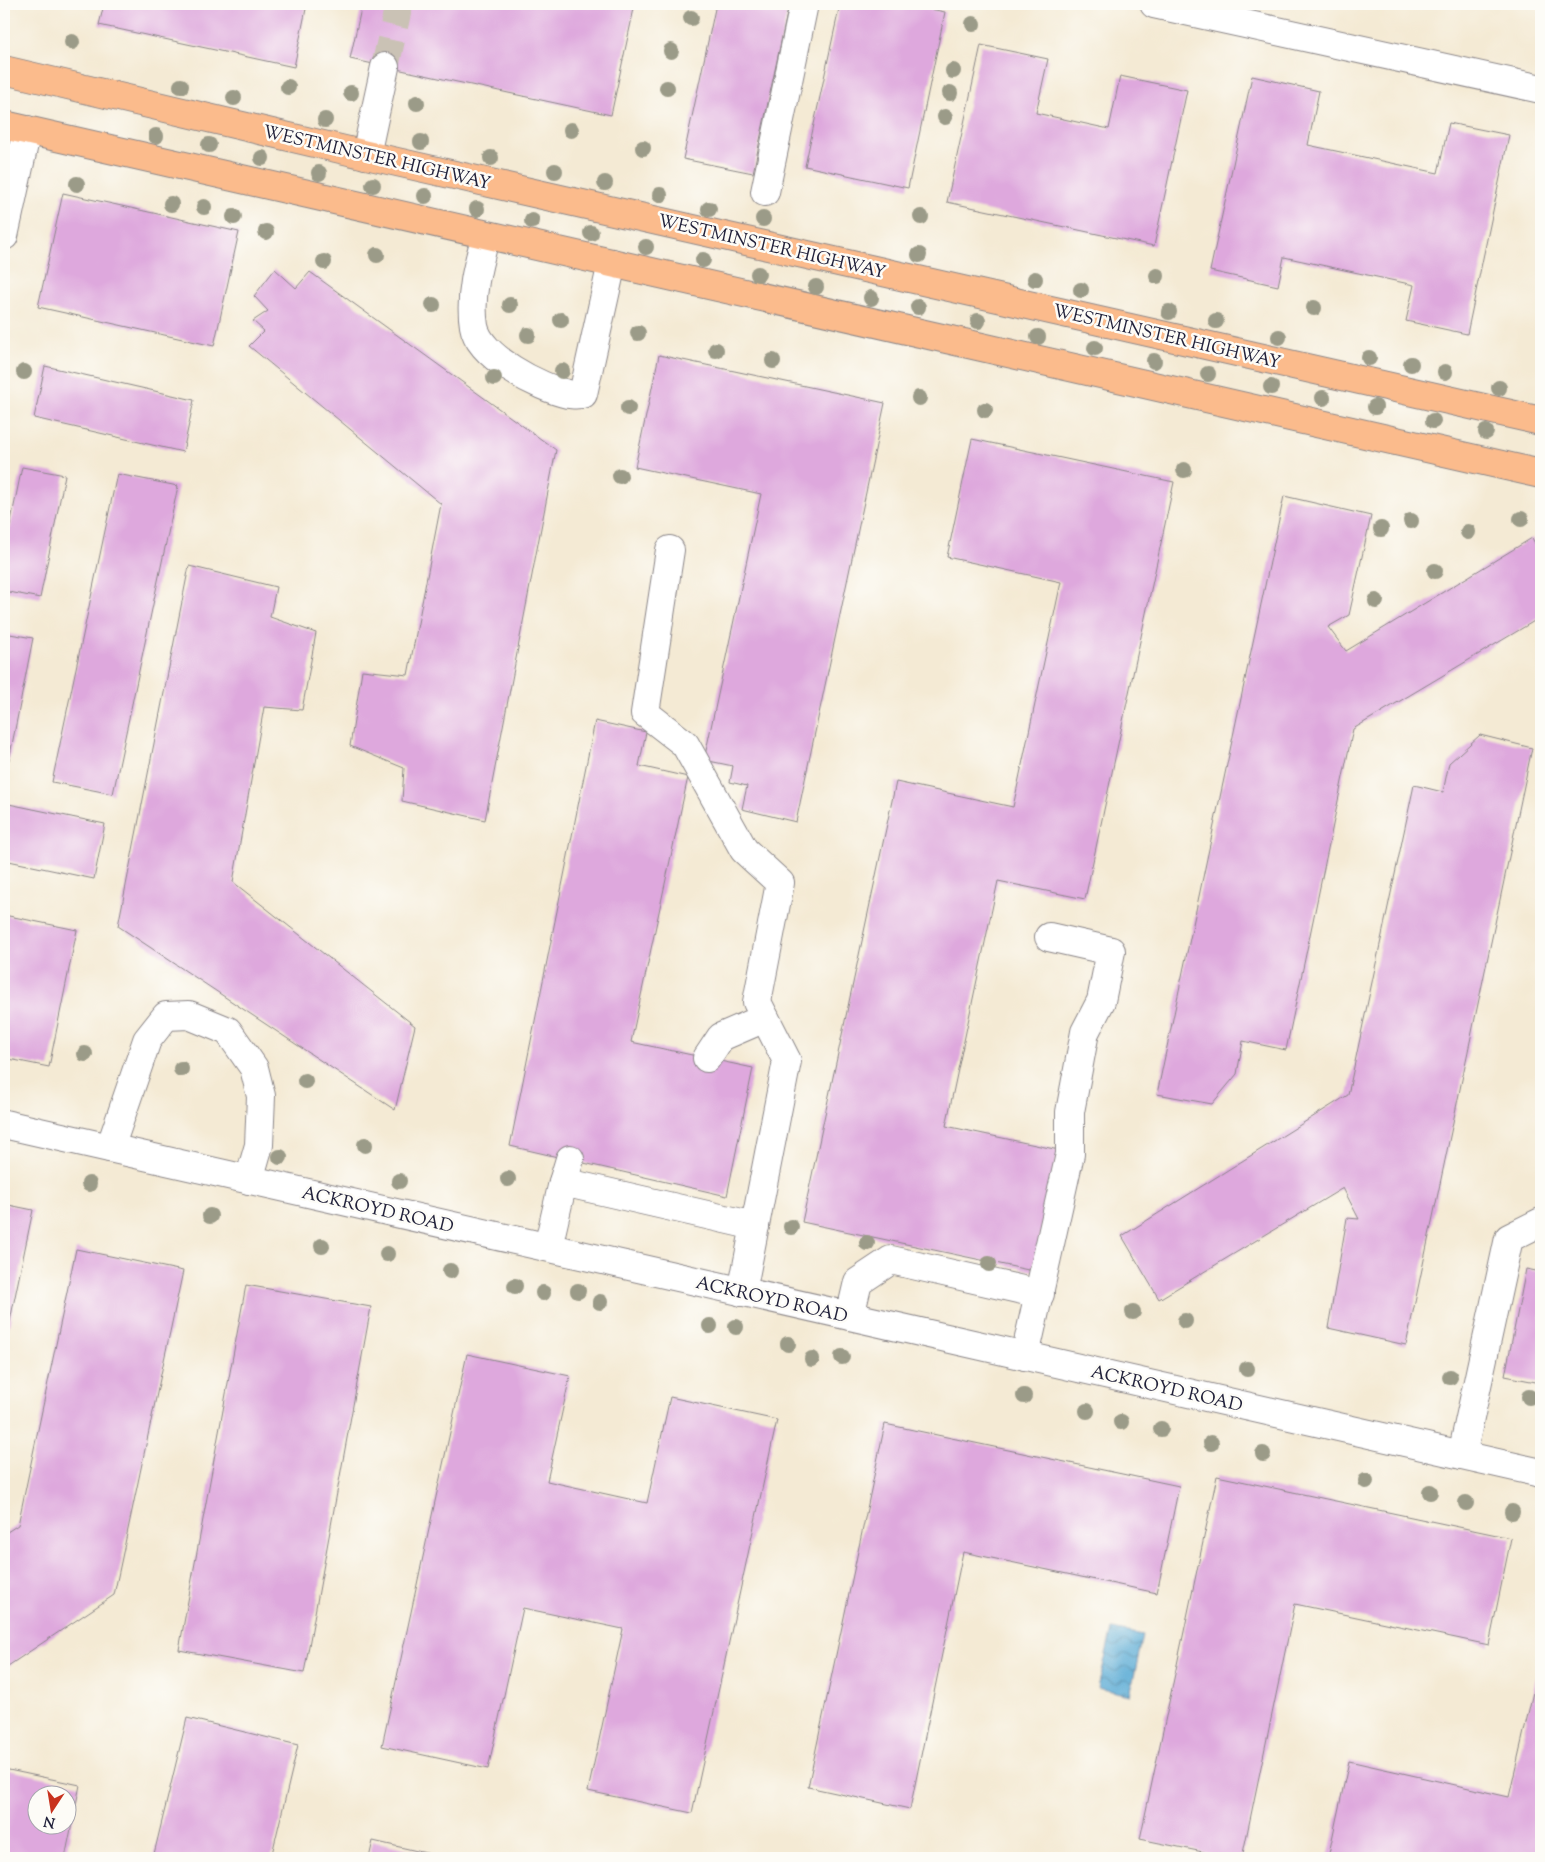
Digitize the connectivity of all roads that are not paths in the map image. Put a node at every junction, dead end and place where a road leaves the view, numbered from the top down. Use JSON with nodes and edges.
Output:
{"nodes":[{"id":1,"x":804,"y":4,"type":"edge"},
{"id":2,"x":1154,"y":4,"type":"edge"},
{"id":3,"x":385,"y":67,"type":"tunnel mouth"},
{"id":4,"x":4,"y":70,"type":"edge"},
{"id":5,"x":1541,"y":90,"type":"edge"},
{"id":6,"x":15,"y":128,"type":"edge"},
{"id":7,"x":366,"y":155,"type":"junction"},
{"id":8,"x":765,"y":192,"type":"dead end"},
{"id":9,"x":486,"y":235,"type":"junction"},
{"id":10,"x":4,"y":236,"type":"edge"},
{"id":11,"x":612,"y":263,"type":"junction"},
{"id":12,"x":1541,"y":421,"type":"edge"},
{"id":13,"x":1541,"y":474,"type":"edge"},
{"id":14,"x":670,"y":550,"type":"dead end"},
{"id":15,"x":1049,"y":937,"type":"dead end"},
{"id":16,"x":765,"y":1018,"type":"junction"},
{"id":17,"x":707,"y":1058,"type":"dead end"},
{"id":18,"x":4,"y":1124,"type":"edge"},
{"id":19,"x":110,"y":1148,"type":"junction"},
{"id":20,"x":249,"y":1180,"type":"junction"},
{"id":21,"x":1541,"y":1222,"type":"edge"},
{"id":22,"x":755,"y":1226,"type":"junction"},
{"id":23,"x":548,"y":1247,"type":"junction"},
{"id":24,"x":742,"y":1292,"type":"junction"},
{"id":25,"x":1040,"y":1294,"type":"junction"},
{"id":26,"x":850,"y":1316,"type":"junction"},
{"id":27,"x":1025,"y":1356,"type":"junction"},
{"id":28,"x":1462,"y":1455,"type":"junction"},
{"id":29,"x":1541,"y":1473,"type":"edge"}],
"edges":[{"from":1,"to":8,"type":"street"},
{"from":2,"to":5,"type":"street"},
{"from":3,"to":7,"type":"street"},
{"from":4,"to":7,"type":"main road","name":"WESTMINSTER HIGHWAY"},
{"from":6,"to":9,"type":"main road"},
{"from":6,"to":10,"type":"street"},
{"from":7,"to":12,"type":"main road","name":"WESTMINSTER HIGHWAY"},
{"from":9,"to":11,"type":"main road"},
{"from":9,"to":11,"type":"street"},
{"from":11,"to":13,"type":"main road"},
{"from":14,"to":16,"type":"street"},
{"from":15,"to":25,"type":"street"},
{"from":16,"to":17,"type":"street"},
{"from":16,"to":22,"type":"street"},
{"from":18,"to":19,"type":"street","name":"ACKROYD ROAD"},
{"from":19,"to":20,"type":"street","name":"ACKROYD ROAD"},
{"from":19,"to":20,"type":"street"},
{"from":20,"to":23,"type":"street","name":"ACKROYD ROAD"},
{"from":21,"to":28,"type":"street"},
{"from":22,"to":23,"type":"street"},
{"from":22,"to":24,"type":"street"},
{"from":23,"to":24,"type":"street","name":"ACKROYD ROAD"},
{"from":24,"to":26,"type":"street","name":"ACKROYD ROAD"},
{"from":25,"to":26,"type":"street"},
{"from":25,"to":27,"type":"street"},
{"from":26,"to":27,"type":"street","name":"ACKROYD ROAD"},
{"from":27,"to":28,"type":"street","name":"ACKROYD ROAD"},
{"from":28,"to":29,"type":"street","name":"ACKROYD ROAD"}]}
